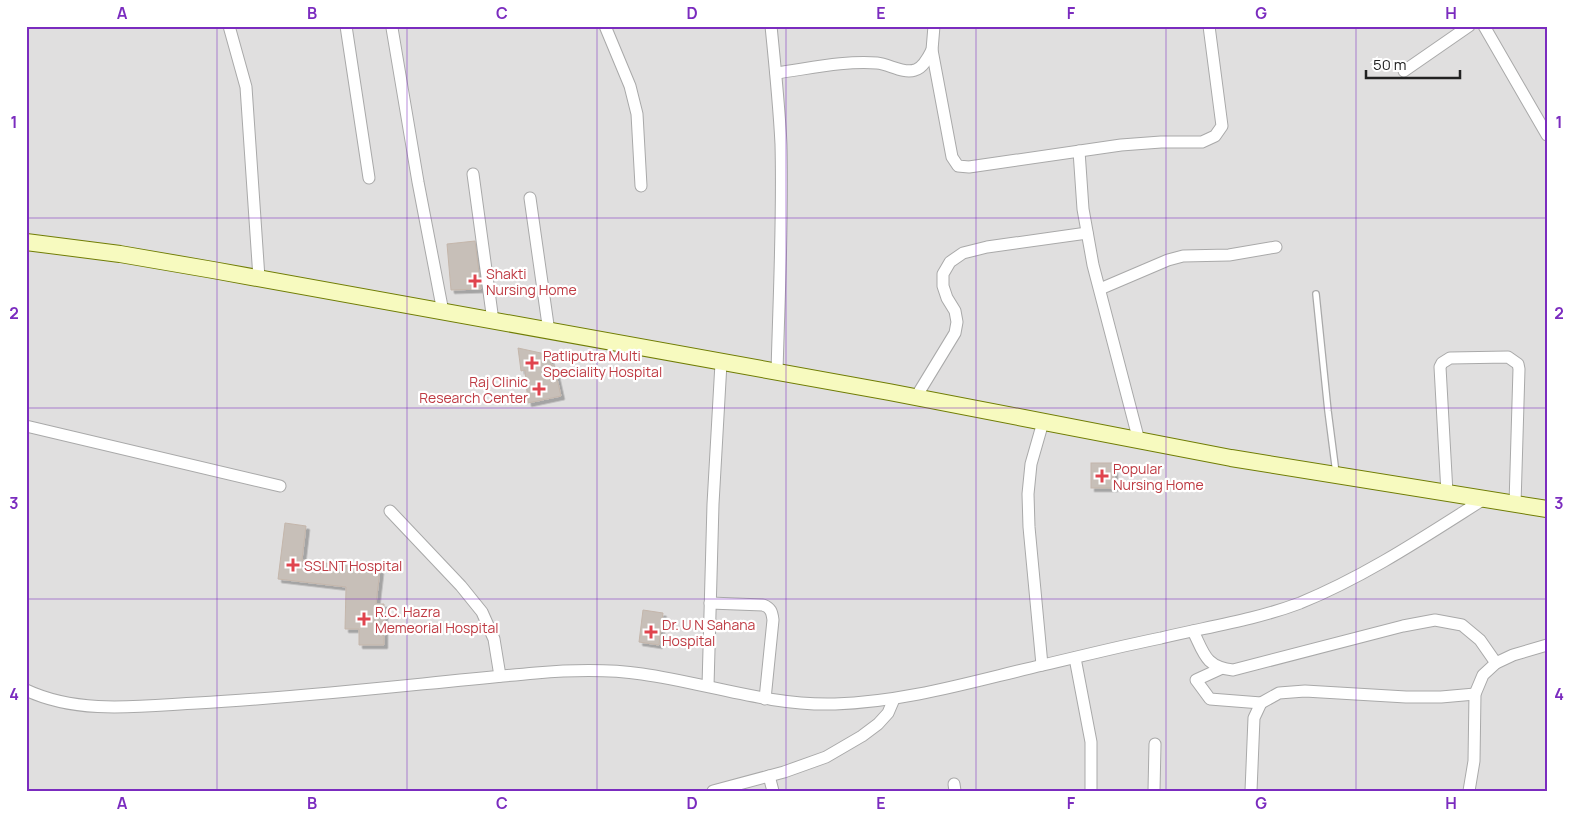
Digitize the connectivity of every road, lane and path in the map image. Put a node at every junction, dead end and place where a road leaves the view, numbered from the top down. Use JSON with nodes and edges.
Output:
{"nodes":[{"id":1,"x":229,"y":26,"type":"edge"},
{"id":2,"x":346,"y":26,"type":"edge"},
{"id":3,"x":393,"y":26,"type":"edge"},
{"id":4,"x":605,"y":26,"type":"edge"},
{"id":5,"x":771,"y":26,"type":"edge"},
{"id":6,"x":934,"y":26,"type":"edge"},
{"id":7,"x":1209,"y":26,"type":"edge"},
{"id":8,"x":1469,"y":26,"type":"edge"},
{"id":9,"x":1484,"y":26,"type":"edge"},
{"id":10,"x":932,"y":50,"type":"junction"},
{"id":11,"x":1404,"y":71,"type":"dead end"},
{"id":12,"x":776,"y":73,"type":"junction"},
{"id":13,"x":1547,"y":135,"type":"edge"},
{"id":14,"x":1079,"y":151,"type":"junction"},
{"id":15,"x":472,"y":174,"type":"dead end"},
{"id":16,"x":370,"y":178,"type":"dead end"},
{"id":17,"x":640,"y":186,"type":"dead end"},
{"id":18,"x":530,"y":198,"type":"dead end"},
{"id":19,"x":1087,"y":233,"type":"junction"},
{"id":20,"x":26,"y":242,"type":"edge"},
{"id":21,"x":1276,"y":247,"type":"dead end"},
{"id":22,"x":259,"y":278,"type":"junction"},
{"id":23,"x":1100,"y":289,"type":"junction"},
{"id":24,"x":1316,"y":294,"type":"dead end"},
{"id":25,"x":444,"y":312,"type":"junction"},
{"id":26,"x":494,"y":321,"type":"junction"},
{"id":27,"x":550,"y":332,"type":"junction"},
{"id":28,"x":721,"y":363,"type":"junction"},
{"id":29,"x":777,"y":372,"type":"junction"},
{"id":30,"x":916,"y":397,"type":"junction"},
{"id":31,"x":1043,"y":422,"type":"junction"},
{"id":32,"x":26,"y":426,"type":"edge"},
{"id":33,"x":1139,"y":441,"type":"junction"},
{"id":34,"x":1337,"y":475,"type":"junction"},
{"id":35,"x":280,"y":486,"type":"dead end"},
{"id":36,"x":1447,"y":493,"type":"junction"},
{"id":37,"x":1484,"y":499,"type":"junction"},
{"id":38,"x":1515,"y":504,"type":"junction"},
{"id":39,"x":1547,"y":509,"type":"edge"},
{"id":40,"x":390,"y":511,"type":"dead end"},
{"id":41,"x":710,"y":603,"type":"junction"},
{"id":42,"x":1193,"y":631,"type":"junction"},
{"id":43,"x":1547,"y":646,"type":"edge"},
{"id":44,"x":1075,"y":658,"type":"junction"},
{"id":45,"x":1496,"y":663,"type":"junction"},
{"id":46,"x":1042,"y":665,"type":"junction"},
{"id":47,"x":1220,"y":668,"type":"junction"},
{"id":48,"x":500,"y":676,"type":"junction"},
{"id":49,"x":708,"y":686,"type":"junction"},
{"id":50,"x":26,"y":690,"type":"edge"},
{"id":51,"x":1475,"y":694,"type":"junction"},
{"id":52,"x":765,"y":699,"type":"junction"},
{"id":53,"x":894,"y":699,"type":"junction"},
{"id":54,"x":1261,"y":703,"type":"junction"},
{"id":55,"x":1155,"y":744,"type":"dead end"},
{"id":56,"x":769,"y":776,"type":"junction"},
{"id":57,"x":714,"y":791,"type":"edge"},
{"id":58,"x":773,"y":791,"type":"edge"},
{"id":59,"x":1091,"y":791,"type":"edge"},
{"id":60,"x":1154,"y":791,"type":"edge"},
{"id":61,"x":1251,"y":791,"type":"edge"},
{"id":62,"x":1470,"y":791,"type":"edge"}],
"edges":[{"from":1,"to":22,"type":"street"},
{"from":2,"to":16,"type":"street"},
{"from":3,"to":25,"type":"street"},
{"from":4,"to":17,"type":"street"},
{"from":5,"to":12,"type":"street"},
{"from":6,"to":10,"type":"street"},
{"from":7,"to":14,"type":"street"},
{"from":8,"to":11,"type":"street"},
{"from":9,"to":13,"type":"street"},
{"from":10,"to":12,"type":"street"},
{"from":10,"to":14,"type":"street"},
{"from":12,"to":29,"type":"street"},
{"from":14,"to":19,"type":"street"},
{"from":15,"to":26,"type":"street"},
{"from":18,"to":27,"type":"street"},
{"from":19,"to":23,"type":"street"},
{"from":19,"to":30,"type":"street"},
{"from":20,"to":22,"type":"main road"},
{"from":21,"to":23,"type":"street"},
{"from":22,"to":25,"type":"main road"},
{"from":23,"to":33,"type":"street"},
{"from":24,"to":34,"type":"lane"},
{"from":25,"to":26,"type":"main road"},
{"from":26,"to":27,"type":"main road"},
{"from":27,"to":28,"type":"main road"},
{"from":28,"to":29,"type":"main road"},
{"from":28,"to":41,"type":"street"},
{"from":29,"to":30,"type":"main road"},
{"from":30,"to":31,"type":"main road"},
{"from":31,"to":33,"type":"main road"},
{"from":31,"to":46,"type":"street"},
{"from":32,"to":35,"type":"street"},
{"from":33,"to":34,"type":"main road"},
{"from":34,"to":36,"type":"main road"},
{"from":36,"to":37,"type":"main road"},
{"from":36,"to":38,"type":"street"},
{"from":37,"to":38,"type":"main road"},
{"from":37,"to":42,"type":"street"},
{"from":38,"to":39,"type":"main road"},
{"from":40,"to":48,"type":"street"},
{"from":41,"to":49,"type":"street"},
{"from":41,"to":52,"type":"street"},
{"from":42,"to":44,"type":"street"},
{"from":42,"to":47,"type":"street"},
{"from":43,"to":45,"type":"street"},
{"from":44,"to":46,"type":"street"},
{"from":44,"to":59,"type":"street"},
{"from":45,"to":47,"type":"street"},
{"from":45,"to":51,"type":"street"},
{"from":46,"to":53,"type":"street"},
{"from":47,"to":54,"type":"street"},
{"from":48,"to":49,"type":"street"},
{"from":48,"to":50,"type":"street"},
{"from":49,"to":52,"type":"street"},
{"from":51,"to":54,"type":"street"},
{"from":51,"to":62,"type":"street"},
{"from":52,"to":53,"type":"street"},
{"from":53,"to":56,"type":"street"},
{"from":54,"to":61,"type":"street"},
{"from":55,"to":60,"type":"street"},
{"from":56,"to":57,"type":"street"},
{"from":56,"to":58,"type":"street"}]}
